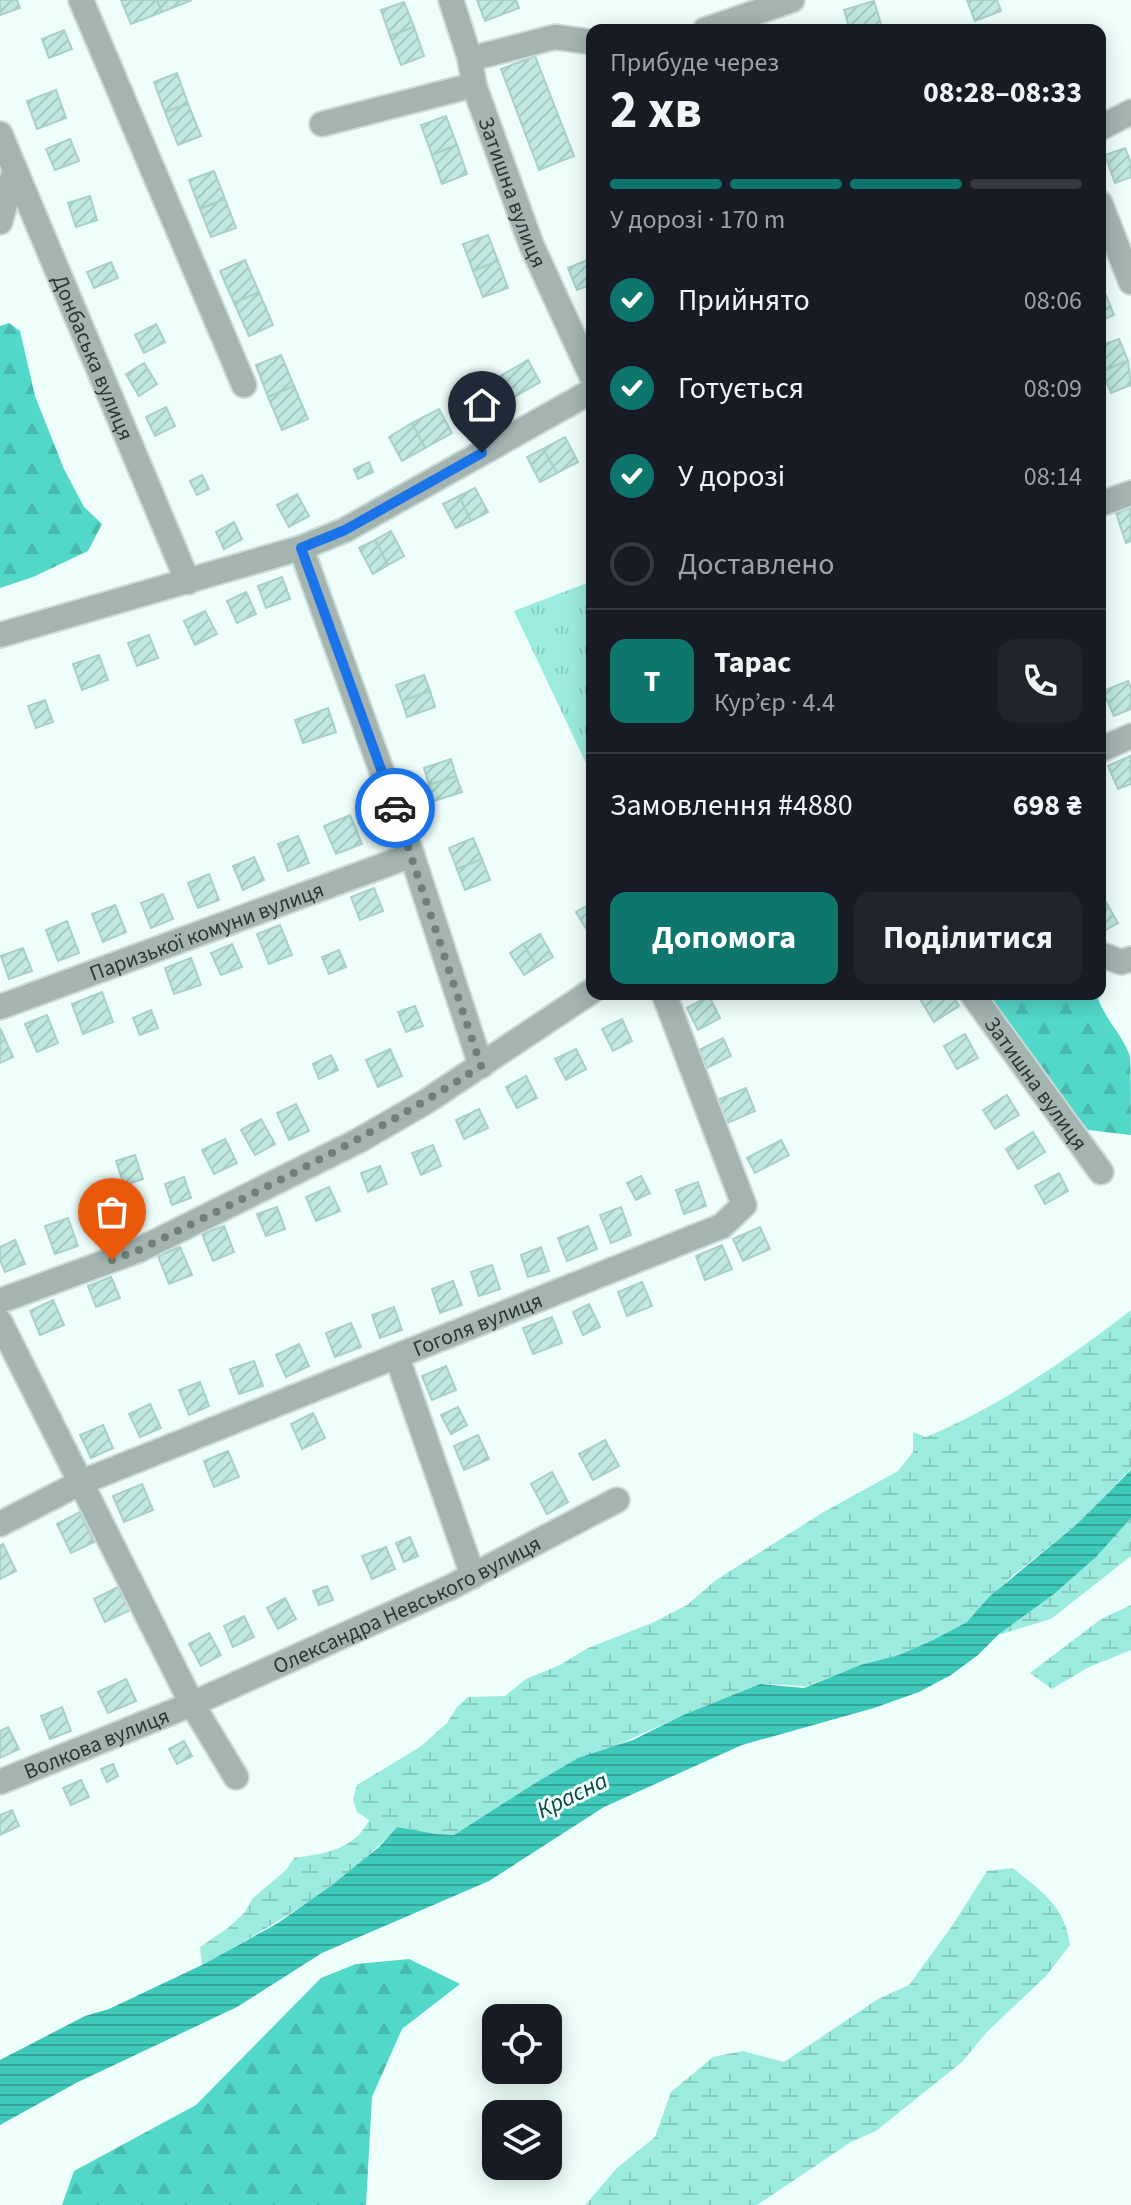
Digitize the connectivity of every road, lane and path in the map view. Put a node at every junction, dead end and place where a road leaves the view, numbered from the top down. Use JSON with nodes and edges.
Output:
{"nodes":[{"id":1,"x":81,"y":0,"type":"edge"},
{"id":2,"x":451,"y":0,"type":"edge"},
{"id":3,"x":792,"y":0,"type":"edge"},
{"id":4,"x":722,"y":24,"type":"edge"},
{"id":5,"x":586,"y":41,"type":"edge"},
{"id":6,"x":470,"y":59,"type":"junction"},
{"id":7,"x":474,"y":85,"type":"junction"},
{"id":8,"x":1131,"y":112,"type":"edge"},
{"id":9,"x":322,"y":124,"type":"dead end"},
{"id":10,"x":1106,"y":125,"type":"edge"},
{"id":11,"x":0,"y":134,"type":"edge"},
{"id":12,"x":15,"y":169,"type":"junction"},
{"id":13,"x":1106,"y":218,"type":"edge"},
{"id":14,"x":0,"y":222,"type":"edge"},
{"id":15,"x":1131,"y":282,"type":"edge"},
{"id":16,"x":586,"y":364,"type":"edge"},
{"id":17,"x":244,"y":385,"type":"dead end"},
{"id":18,"x":586,"y":394,"type":"edge"},
{"id":19,"x":1131,"y":493,"type":"edge"},
{"id":20,"x":1106,"y":502,"type":"edge"},
{"id":21,"x":301,"y":548,"type":"junction"},
{"id":22,"x":188,"y":582,"type":"junction"},
{"id":23,"x":0,"y":635,"type":"edge"},
{"id":24,"x":1131,"y":736,"type":"edge"},
{"id":25,"x":1106,"y":747,"type":"edge"},
{"id":26,"x":412,"y":855,"type":"junction"},
{"id":27,"x":1106,"y":956,"type":"edge"},
{"id":28,"x":1131,"y":959,"type":"edge"},
{"id":29,"x":586,"y":995,"type":"edge"},
{"id":30,"x":666,"y":1000,"type":"edge"},
{"id":31,"x":976,"y":1000,"type":"edge"},
{"id":32,"x":0,"y":1007,"type":"edge"},
{"id":33,"x":481,"y":1066,"type":"junction"},
{"id":34,"x":1101,"y":1172,"type":"dead end"},
{"id":35,"x":0,"y":1301,"type":"edge"},
{"id":36,"x":0,"y":1322,"type":"edge"},
{"id":37,"x":397,"y":1357,"type":"junction"},
{"id":38,"x":82,"y":1482,"type":"junction"},
{"id":39,"x":617,"y":1500,"type":"dead end"},
{"id":40,"x":0,"y":1524,"type":"edge"},
{"id":41,"x":473,"y":1576,"type":"junction"},
{"id":42,"x":192,"y":1704,"type":"junction"},
{"id":43,"x":236,"y":1777,"type":"dead end"},
{"id":44,"x":0,"y":1782,"type":"edge"}],
"edges":[{"from":1,"to":17,"type":"street"},
{"from":2,"to":6,"type":"street","name":"Затишна вулиця"},
{"from":3,"to":4,"type":"street"},
{"from":5,"to":6,"type":"street"},
{"from":6,"to":7,"type":"street","name":"Затишна вулиця"},
{"from":7,"to":9,"type":"street"},
{"from":7,"to":16,"type":"street","name":"Затишна вулиця"},
{"from":8,"to":10,"type":"street"},
{"from":11,"to":12,"type":"street","name":"Донбаська вулиця"},
{"from":12,"to":14,"type":"street"},
{"from":12,"to":22,"type":"street","name":"Донбаська вулиця"},
{"from":13,"to":15,"type":"street"},
{"from":18,"to":21,"type":"street"},
{"from":19,"to":20,"type":"street"},
{"from":21,"to":22,"type":"street"},
{"from":21,"to":26,"type":"street"},
{"from":22,"to":23,"type":"street"},
{"from":24,"to":25,"type":"street"},
{"from":26,"to":32,"type":"street","name":"Паризької комуни вулиця"},
{"from":26,"to":33,"type":"street"},
{"from":27,"to":28,"type":"street"},
{"from":29,"to":33,"type":"street"},
{"from":30,"to":37,"type":"street","name":"Гоголя вулиця"},
{"from":31,"to":34,"type":"street","name":"Затишна вулиця"},
{"from":33,"to":35,"type":"street"},
{"from":36,"to":38,"type":"street"},
{"from":37,"to":38,"type":"street","name":"Гоголя вулиця"},
{"from":37,"to":41,"type":"street"},
{"from":38,"to":40,"type":"street","name":"Гоголя вулиця"},
{"from":38,"to":42,"type":"street"},
{"from":39,"to":41,"type":"street","name":"Олександра Невського вулиця"},
{"from":41,"to":42,"type":"street","name":"Олександра Невського вулиця"},
{"from":42,"to":43,"type":"street"},
{"from":42,"to":44,"type":"street","name":"Волкова вулиця"}]}
